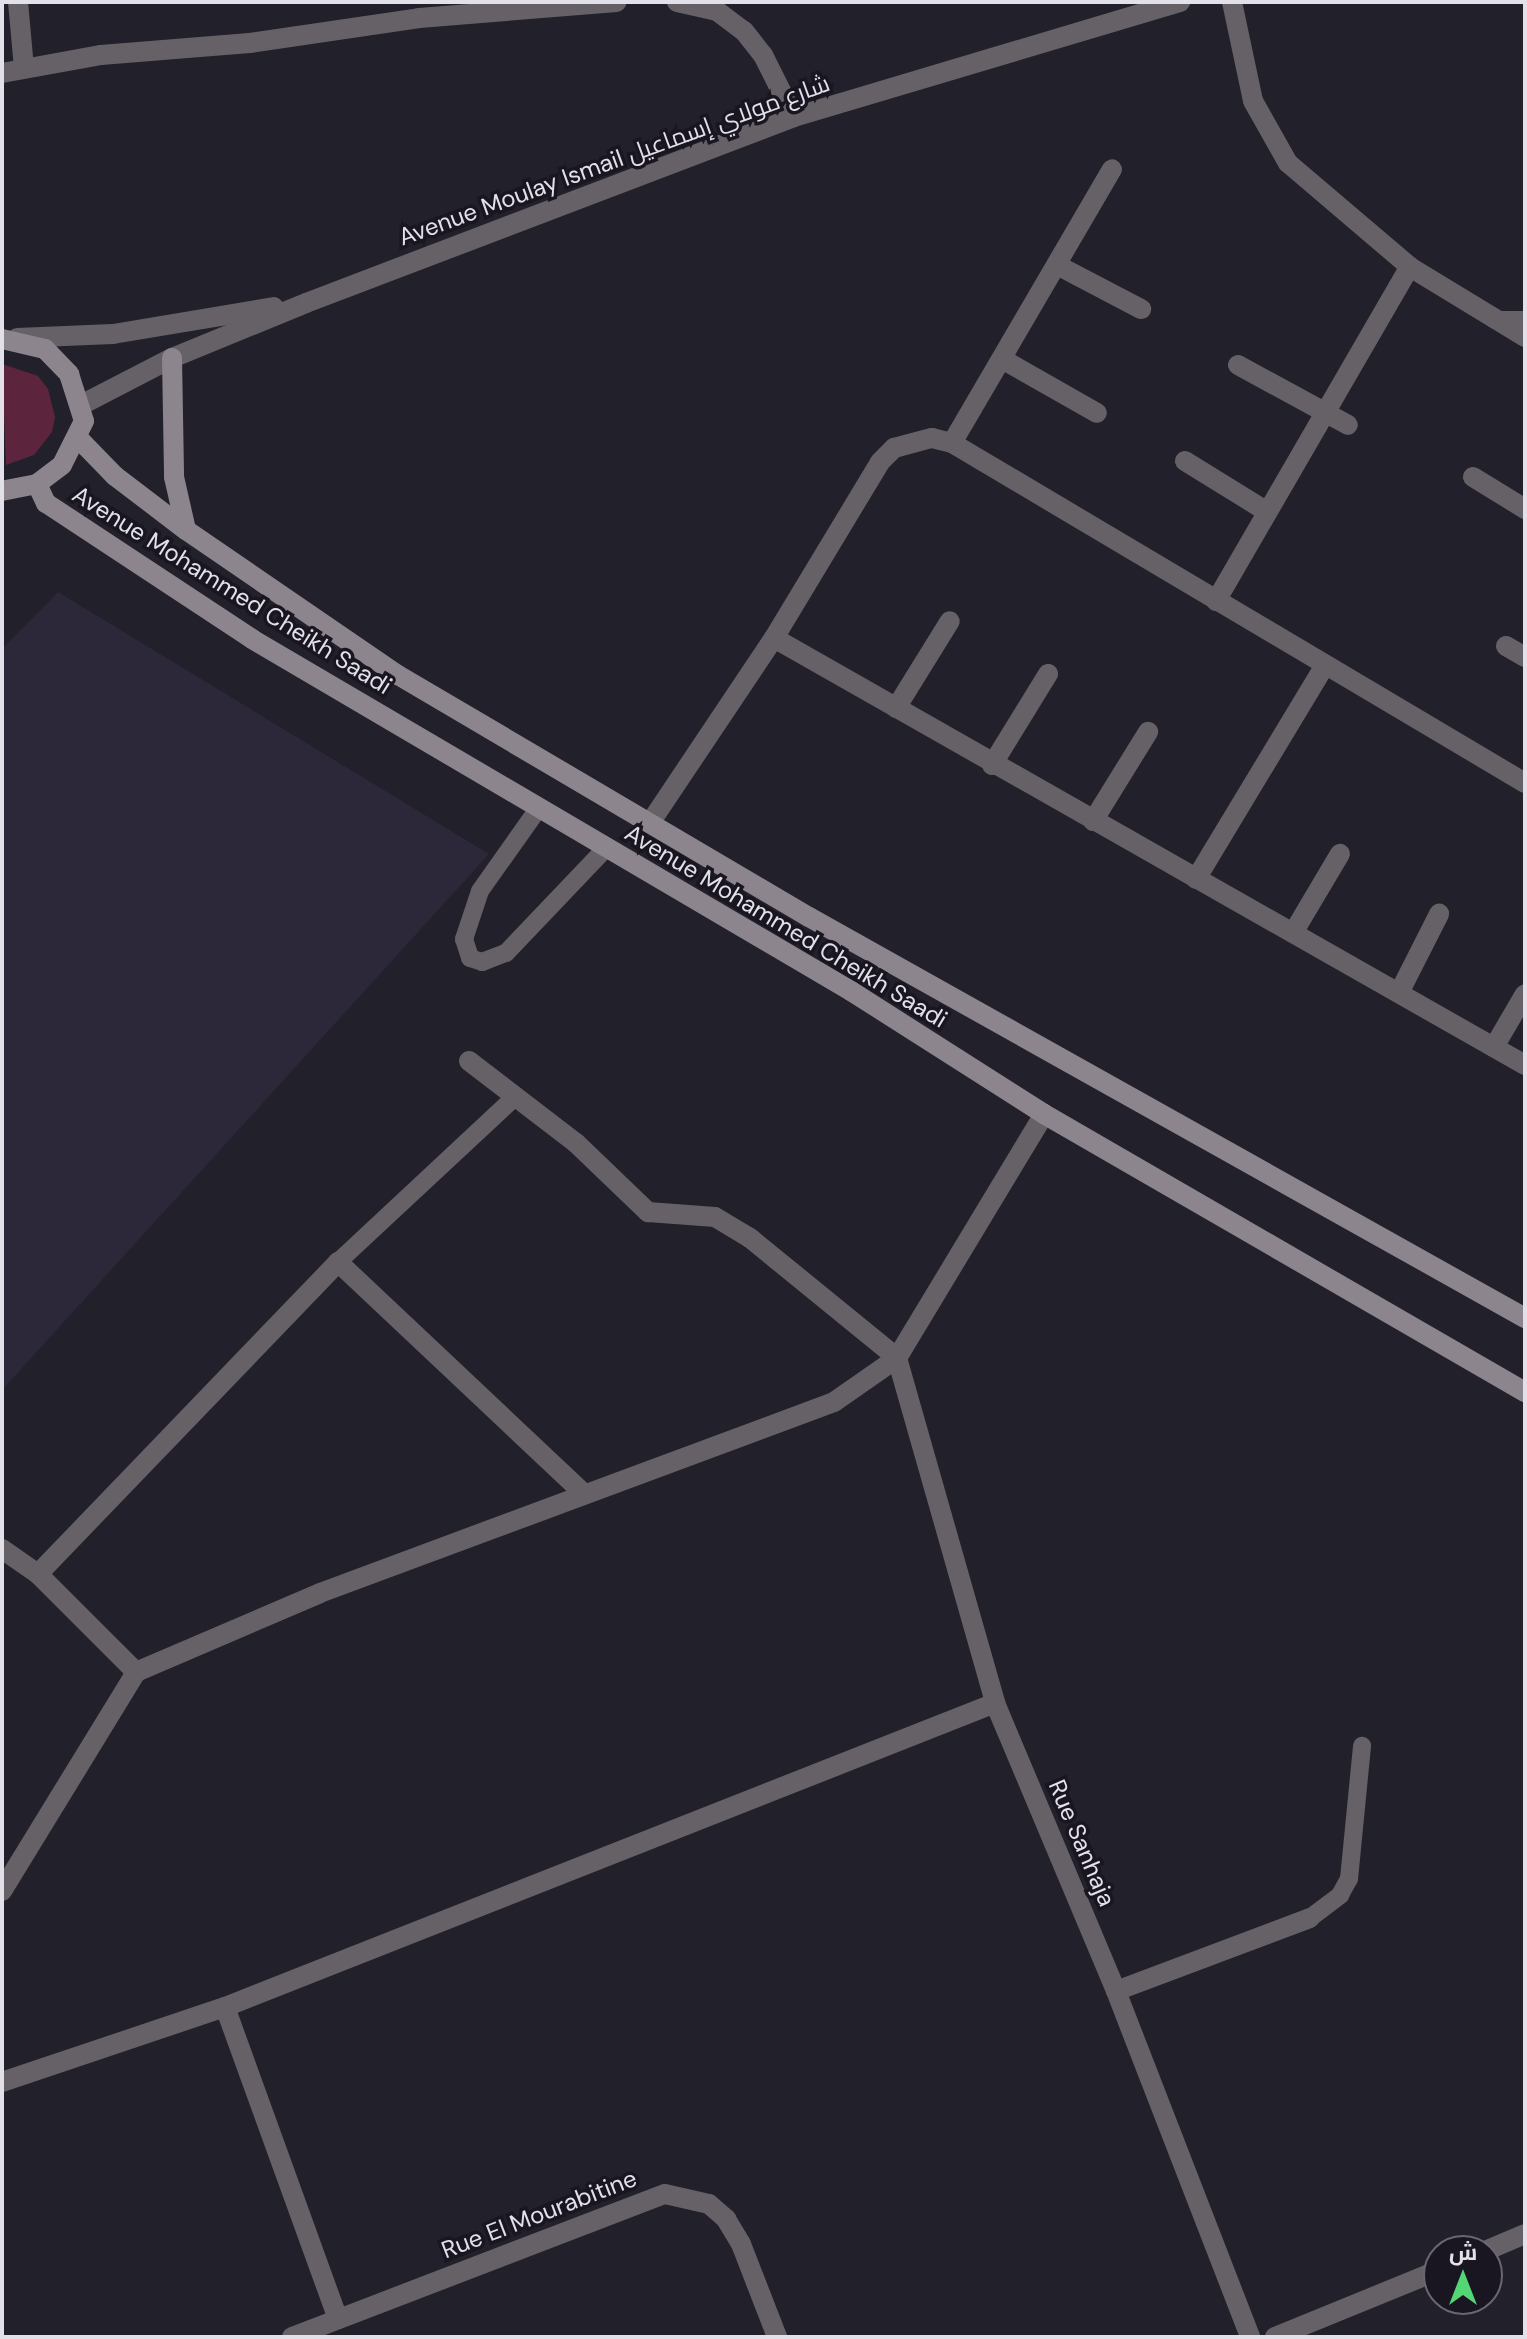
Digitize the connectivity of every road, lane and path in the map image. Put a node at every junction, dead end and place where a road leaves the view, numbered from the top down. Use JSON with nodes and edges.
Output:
{"nodes":[{"id":1,"x":18,"y":2,"type":"edge"},
{"id":2,"x":616,"y":2,"type":"edge"},
{"id":3,"x":677,"y":2,"type":"edge"},
{"id":4,"x":1180,"y":2,"type":"edge"},
{"id":5,"x":1232,"y":2,"type":"edge"},
{"id":6,"x":420,"y":10,"type":"edge"},
{"id":7,"x":24,"y":68,"type":"junction"},
{"id":8,"x":2,"y":73,"type":"edge"},
{"id":9,"x":794,"y":117,"type":"junction"},
{"id":10,"x":1112,"y":169,"type":"dead end"},
{"id":11,"x":1057,"y":265,"type":"junction"},
{"id":12,"x":1410,"y":267,"type":"junction"},
{"id":13,"x":306,"y":303,"type":"junction"},
{"id":14,"x":1141,"y":309,"type":"dead end"},
{"id":15,"x":1495,"y":320,"type":"junction"},
{"id":16,"x":1525,"y":320,"type":"edge"},
{"id":17,"x":1525,"y":337,"type":"edge"},
{"id":18,"x":8,"y":339,"type":"edge"},
{"id":19,"x":172,"y":358,"type":"junction"},
{"id":20,"x":1002,"y":359,"type":"junction"},
{"id":21,"x":1238,"y":365,"type":"dead end"},
{"id":22,"x":81,"y":405,"type":"junction"},
{"id":23,"x":1097,"y":413,"type":"dead end"},
{"id":24,"x":1326,"y":413,"type":"junction"},
{"id":25,"x":1348,"y":425,"type":"dead end"},
{"id":26,"x":78,"y":438,"type":"junction"},
{"id":27,"x":952,"y":443,"type":"junction"},
{"id":28,"x":1185,"y":461,"type":"dead end"},
{"id":29,"x":1473,"y":477,"type":"dead end"},
{"id":30,"x":37,"y":484,"type":"junction"},
{"id":31,"x":2,"y":491,"type":"edge"},
{"id":32,"x":1525,"y":509,"type":"edge"},
{"id":33,"x":1266,"y":511,"type":"junction"},
{"id":34,"x":186,"y":530,"type":"junction"},
{"id":35,"x":1216,"y":601,"type":"junction"},
{"id":36,"x":950,"y":621,"type":"dead end"},
{"id":37,"x":774,"y":638,"type":"junction"},
{"id":38,"x":1506,"y":646,"type":"dead end"},
{"id":39,"x":1525,"y":657,"type":"edge"},
{"id":40,"x":1324,"y":667,"type":"junction"},
{"id":41,"x":1048,"y":674,"type":"dead end"},
{"id":42,"x":896,"y":708,"type":"junction"},
{"id":43,"x":1148,"y":732,"type":"dead end"},
{"id":44,"x":992,"y":765,"type":"junction"},
{"id":45,"x":1522,"y":775,"type":"edge"},
{"id":46,"x":538,"y":809,"type":"junction"},
{"id":47,"x":1093,"y":821,"type":"junction"},
{"id":48,"x":650,"y":823,"type":"junction"},
{"id":49,"x":605,"y":849,"type":"junction"},
{"id":50,"x":1340,"y":854,"type":"dead end"},
{"id":51,"x":1196,"y":879,"type":"junction"},
{"id":52,"x":1439,"y":914,"type":"dead end"},
{"id":53,"x":1293,"y":933,"type":"junction"},
{"id":54,"x":1399,"y":993,"type":"junction"},
{"id":55,"x":1525,"y":994,"type":"edge"},
{"id":56,"x":1494,"y":1047,"type":"junction"},
{"id":57,"x":469,"y":1061,"type":"dead end"},
{"id":58,"x":1525,"y":1065,"type":"edge"},
{"id":59,"x":515,"y":1097,"type":"junction"},
{"id":60,"x":1044,"y":1114,"type":"junction"},
{"id":61,"x":338,"y":1262,"type":"junction"},
{"id":62,"x":1525,"y":1318,"type":"edge"},
{"id":63,"x":897,"y":1358,"type":"junction"},
{"id":64,"x":1525,"y":1392,"type":"edge"},
{"id":65,"x":584,"y":1494,"type":"junction"},
{"id":66,"x":2,"y":1549,"type":"edge"},
{"id":67,"x":38,"y":1574,"type":"junction"},
{"id":68,"x":136,"y":1672,"type":"junction"},
{"id":69,"x":995,"y":1703,"type":"junction"},
{"id":70,"x":1362,"y":1746,"type":"dead end"},
{"id":71,"x":2,"y":1891,"type":"edge"},
{"id":72,"x":1310,"y":1918,"type":"joint"},
{"id":73,"x":1116,"y":1991,"type":"junction"},
{"id":74,"x":225,"y":2007,"type":"junction"},
{"id":75,"x":2,"y":2082,"type":"edge"},
{"id":76,"x":1525,"y":2234,"type":"edge"},
{"id":77,"x":1503,"y":2243,"type":"edge"},
{"id":78,"x":1423,"y":2277,"type":"edge"},
{"id":79,"x":338,"y":2319,"type":"junction"},
{"id":80,"x":292,"y":2337,"type":"edge"},
{"id":81,"x":777,"y":2337,"type":"edge"},
{"id":82,"x":1250,"y":2337,"type":"edge"},
{"id":83,"x":1275,"y":2337,"type":"edge"}],
"edges":[{"from":1,"to":7,"type":"street"},
{"from":2,"to":6,"type":"street"},
{"from":3,"to":9,"type":"street"},
{"from":4,"to":9,"type":"street","name":"Avenue Moulay Ismail شارع مولاي إسماعيل"},
{"from":5,"to":12,"type":"street"},
{"from":6,"to":7,"type":"street"},
{"from":7,"to":8,"type":"street"},
{"from":9,"to":13,"type":"street","name":"Avenue Moulay Ismail شارع مولاي إسماعيل"},
{"from":10,"to":11,"type":"street"},
{"from":11,"to":14,"type":"street"},
{"from":11,"to":20,"type":"street"},
{"from":12,"to":15,"type":"street"},
{"from":12,"to":24,"type":"street"},
{"from":13,"to":18,"type":"street"},
{"from":13,"to":19,"type":"street","name":"Avenue Moulay Ismail شارع مولاي إسماعيل"},
{"from":15,"to":16,"type":"lane"},
{"from":15,"to":17,"type":"street"},
{"from":18,"to":22,"type":"main road"},
{"from":19,"to":22,"type":"street","name":"Avenue Moulay Ismail شارع مولاي إسماعيل"},
{"from":19,"to":34,"type":"main road"},
{"from":20,"to":23,"type":"street"},
{"from":20,"to":27,"type":"street"},
{"from":21,"to":24,"type":"street"},
{"from":22,"to":26,"type":"main road"},
{"from":24,"to":25,"type":"street"},
{"from":24,"to":33,"type":"street"},
{"from":26,"to":30,"type":"main road"},
{"from":26,"to":34,"type":"main road","name":"Avenue Mohammed Cheikh Saadi"},
{"from":27,"to":35,"type":"street"},
{"from":27,"to":37,"type":"street"},
{"from":28,"to":33,"type":"street"},
{"from":29,"to":32,"type":"street"},
{"from":30,"to":31,"type":"main road"},
{"from":30,"to":46,"type":"main road","name":"Avenue Mohammed Cheikh Saadi"},
{"from":33,"to":35,"type":"street"},
{"from":34,"to":48,"type":"main road","name":"Avenue Mohammed Cheikh Saadi"},
{"from":35,"to":40,"type":"street"},
{"from":36,"to":42,"type":"street"},
{"from":37,"to":42,"type":"street"},
{"from":37,"to":48,"type":"street"},
{"from":38,"to":39,"type":"street"},
{"from":40,"to":45,"type":"street"},
{"from":40,"to":51,"type":"street"},
{"from":41,"to":44,"type":"street"},
{"from":42,"to":44,"type":"street"},
{"from":43,"to":47,"type":"street"},
{"from":44,"to":47,"type":"street"},
{"from":46,"to":49,"type":"main road","name":"Avenue Mohammed Cheikh Saadi"},
{"from":46,"to":49,"type":"lane"},
{"from":47,"to":51,"type":"street"},
{"from":48,"to":62,"type":"main road","name":"Avenue Mohammed Cheikh Saadi"},
{"from":49,"to":60,"type":"main road","name":"Avenue Mohammed Cheikh Saadi"},
{"from":50,"to":53,"type":"street"},
{"from":51,"to":53,"type":"street"},
{"from":52,"to":54,"type":"street"},
{"from":53,"to":54,"type":"street"},
{"from":54,"to":56,"type":"street"},
{"from":55,"to":56,"type":"street"},
{"from":56,"to":58,"type":"street"},
{"from":57,"to":59,"type":"street"},
{"from":59,"to":61,"type":"lane"},
{"from":59,"to":63,"type":"street"},
{"from":60,"to":63,"type":"street"},
{"from":60,"to":64,"type":"main road","name":"Avenue Mohammed Cheikh Saadi"},
{"from":61,"to":65,"type":"street"},
{"from":61,"to":67,"type":"street"},
{"from":63,"to":65,"type":"street"},
{"from":63,"to":69,"type":"street","name":"Rue Sanhaja"},
{"from":65,"to":68,"type":"street"},
{"from":66,"to":67,"type":"street"},
{"from":67,"to":68,"type":"street"},
{"from":68,"to":71,"type":"street"},
{"from":69,"to":73,"type":"street","name":"Rue Sanhaja"},
{"from":69,"to":74,"type":"street"},
{"from":70,"to":72,"type":"lane"},
{"from":72,"to":73,"type":"street"},
{"from":73,"to":82,"type":"street","name":"Rue Sanhaja"},
{"from":74,"to":75,"type":"street"},
{"from":74,"to":79,"type":"street"},
{"from":76,"to":77,"type":"street"},
{"from":78,"to":83,"type":"street"},
{"from":79,"to":80,"type":"street","name":"Rue El Mourabitine"},
{"from":79,"to":81,"type":"street","name":"Rue El Mourabitine"}]}
